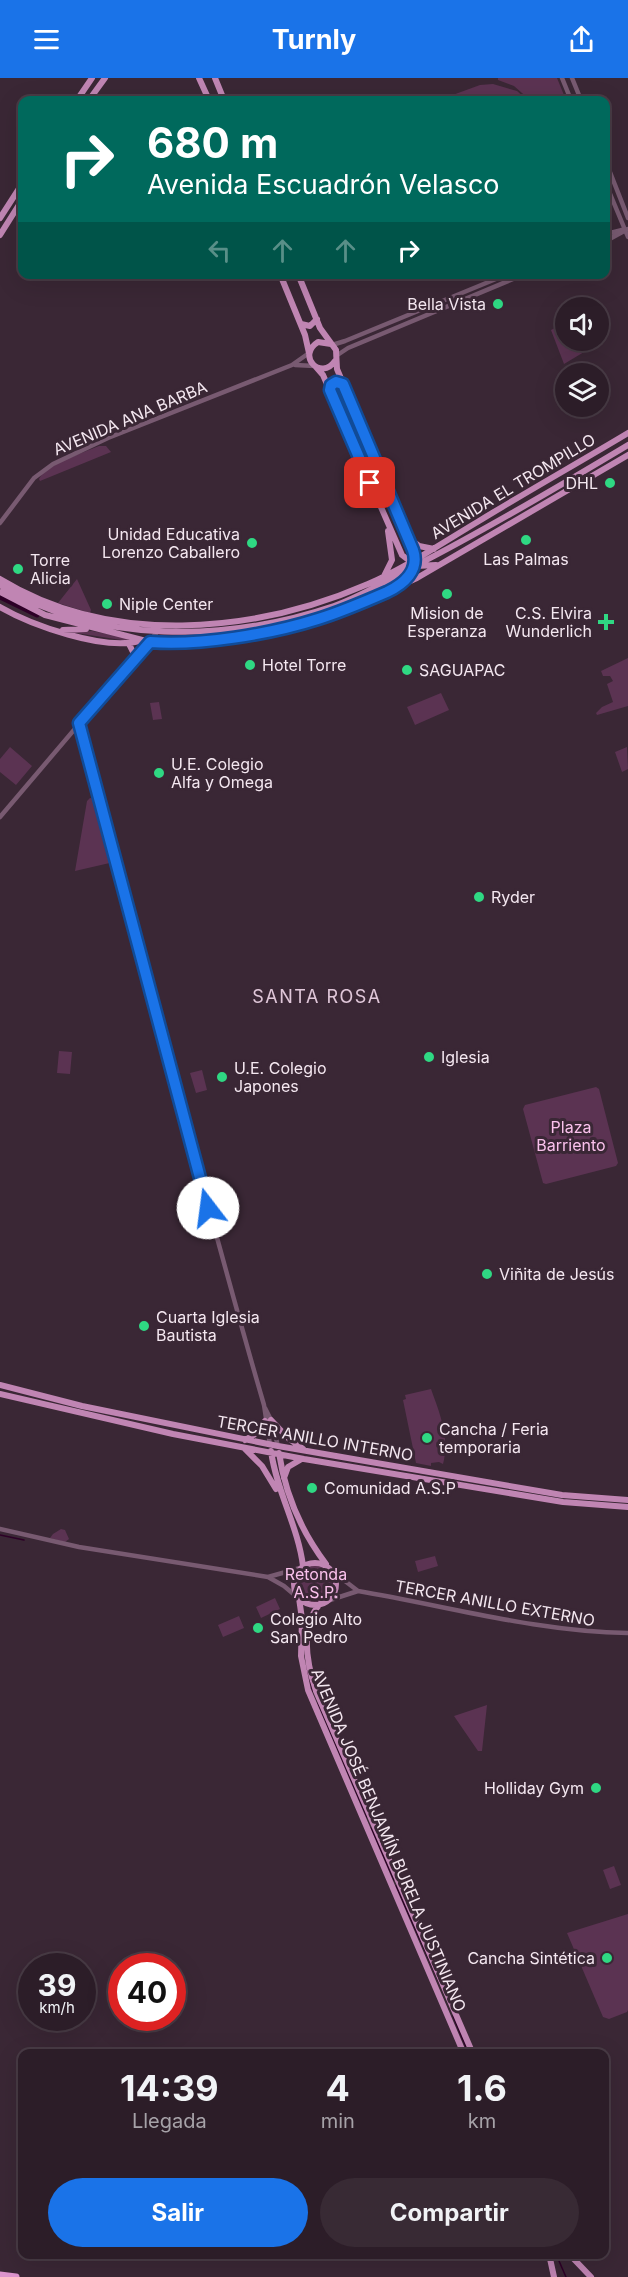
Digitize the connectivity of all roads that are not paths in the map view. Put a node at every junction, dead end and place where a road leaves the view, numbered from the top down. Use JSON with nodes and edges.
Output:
{"nodes":[{"id":1,"x":92,"y":78,"type":"edge"},
{"id":2,"x":105,"y":78,"type":"edge"},
{"id":3,"x":199,"y":78,"type":"edge"},
{"id":4,"x":215,"y":78,"type":"edge"},
{"id":5,"x":562,"y":78,"type":"edge"},
{"id":6,"x":572,"y":78,"type":"edge"},
{"id":7,"x":80,"y":96,"type":"edge"},
{"id":8,"x":92,"y":96,"type":"edge"},
{"id":9,"x":207,"y":96,"type":"edge"},
{"id":10,"x":222,"y":96,"type":"edge"},
{"id":11,"x":569,"y":96,"type":"edge"},
{"id":12,"x":579,"y":96,"type":"edge"},
{"id":13,"x":610,"y":172,"type":"edge"},
{"id":14,"x":18,"y":190,"type":"edge"},
{"id":15,"x":610,"y":193,"type":"edge"},
{"id":16,"x":18,"y":206,"type":"edge"},
{"id":17,"x":0,"y":218,"type":"edge"},
{"id":18,"x":628,"y":218,"type":"edge"},
{"id":19,"x":627,"y":230,"type":"edge"},
{"id":20,"x":610,"y":233,"type":"edge"},
{"id":21,"x":0,"y":235,"type":"edge"},
{"id":22,"x":628,"y":237,"type":"edge"},
{"id":23,"x":610,"y":239,"type":"edge"},
{"id":24,"x":282,"y":279,"type":"edge"},
{"id":25,"x":300,"y":279,"type":"edge"},
{"id":26,"x":500,"y":279,"type":"edge"},
{"id":27,"x":510,"y":279,"type":"edge"},
{"id":28,"x":486,"y":287,"type":"junction"},
{"id":29,"x":316,"y":319,"type":"junction"},
{"id":30,"x":302,"y":324,"type":"junction"},
{"id":31,"x":332,"y":344,"type":"junction"},
{"id":32,"x":309,"y":353,"type":"junction"},
{"id":33,"x":336,"y":357,"type":"junction"},
{"id":34,"x":292,"y":365,"type":"junction"},
{"id":35,"x":316,"y":367,"type":"junction"},
{"id":36,"x":343,"y":384,"type":"junction"},
{"id":37,"x":330,"y":390,"type":"junction"},
{"id":38,"x":628,"y":433,"type":"edge"},
{"id":39,"x":628,"y":445,"type":"edge"},
{"id":40,"x":628,"y":455,"type":"edge"},
{"id":41,"x":362,"y":466,"type":"junction"},
{"id":42,"x":582,"y":472,"type":"junction"},
{"id":43,"x":386,"y":484,"type":"junction"},
{"id":44,"x":539,"y":486,"type":"junction"},
{"id":45,"x":377,"y":500,"type":"junction"},
{"id":46,"x":400,"y":517,"type":"junction"},
{"id":47,"x":0,"y":523,"type":"edge"},
{"id":48,"x":387,"y":525,"type":"junction"},
{"id":49,"x":406,"y":532,"type":"junction"},
{"id":50,"x":435,"y":549,"type":"junction"},
{"id":51,"x":414,"y":563,"type":"junction"},
{"id":52,"x":440,"y":565,"type":"junction"},
{"id":53,"x":383,"y":577,"type":"junction"},
{"id":54,"x":0,"y":579,"type":"edge"},
{"id":55,"x":0,"y":585,"type":"edge"},
{"id":56,"x":376,"y":587,"type":"junction"},
{"id":57,"x":396,"y":588,"type":"junction"},
{"id":58,"x":0,"y":592,"type":"edge"},
{"id":59,"x":30,"y":595,"type":"junction"},
{"id":60,"x":0,"y":607,"type":"edge"},
{"id":61,"x":47,"y":609,"type":"junction"},
{"id":62,"x":92,"y":628,"type":"junction"},
{"id":63,"x":130,"y":629,"type":"junction"},
{"id":64,"x":56,"y":630,"type":"junction"},
{"id":65,"x":158,"y":631,"type":"junction"},
{"id":66,"x":139,"y":641,"type":"junction"},
{"id":67,"x":150,"y":642,"type":"junction"},
{"id":68,"x":129,"y":644,"type":"junction"},
{"id":69,"x":142,"y":650,"type":"junction"},
{"id":70,"x":136,"y":658,"type":"junction"},
{"id":71,"x":79,"y":723,"type":"junction"},
{"id":72,"x":0,"y":817,"type":"edge"},
{"id":73,"x":0,"y":1385,"type":"edge"},
{"id":74,"x":0,"y":1394,"type":"edge"},
{"id":75,"x":114,"y":1413,"type":"junction"},
{"id":76,"x":98,"y":1417,"type":"junction"},
{"id":77,"x":141,"y":1419,"type":"junction"},
{"id":78,"x":268,"y":1420,"type":"junction"},
{"id":79,"x":126,"y":1423,"type":"junction"},
{"id":80,"x":244,"y":1444,"type":"junction"},
{"id":81,"x":270,"y":1445,"type":"junction"},
{"id":82,"x":278,"y":1446,"type":"junction"},
{"id":83,"x":306,"y":1451,"type":"junction"},
{"id":84,"x":271,"y":1453,"type":"junction"},
{"id":85,"x":280,"y":1455,"type":"junction"},
{"id":86,"x":304,"y":1459,"type":"junction"},
{"id":87,"x":421,"y":1470,"type":"junction"},
{"id":88,"x":400,"y":1475,"type":"junction"},
{"id":89,"x":458,"y":1476,"type":"junction"},
{"id":90,"x":284,"y":1478,"type":"junction"},
{"id":91,"x":430,"y":1480,"type":"junction"},
{"id":92,"x":504,"y":1484,"type":"junction"},
{"id":93,"x":540,"y":1491,"type":"junction"},
{"id":94,"x":504,"y":1493,"type":"junction"},
{"id":95,"x":282,"y":1497,"type":"junction"},
{"id":96,"x":539,"y":1499,"type":"junction"},
{"id":97,"x":628,"y":1500,"type":"edge"},
{"id":98,"x":628,"y":1507,"type":"edge"},
{"id":99,"x":0,"y":1529,"type":"edge"},
{"id":100,"x":302,"y":1567,"type":"junction"},
{"id":101,"x":330,"y":1569,"type":"junction"},
{"id":102,"x":268,"y":1577,"type":"junction"},
{"id":103,"x":358,"y":1591,"type":"junction"},
{"id":104,"x":298,"y":1597,"type":"junction"},
{"id":105,"x":323,"y":1603,"type":"junction"},
{"id":106,"x":628,"y":1633,"type":"edge"},
{"id":107,"x":373,"y":1822,"type":"junction"},
{"id":108,"x":365,"y":1826,"type":"junction"},
{"id":109,"x":462,"y":2049,"type":"edge"},
{"id":110,"x":471,"y":2049,"type":"edge"},
{"id":111,"x":550,"y":2259,"type":"edge"},
{"id":112,"x":574,"y":2259,"type":"edge"},
{"id":113,"x":0,"y":2275,"type":"edge"},
{"id":114,"x":16,"y":2277,"type":"edge"},
{"id":115,"x":554,"y":2277,"type":"edge"},
{"id":116,"x":591,"y":2277,"type":"edge"}],
"edges":[{"from":1,"to":7,"type":"main road"},
{"from":2,"to":8,"type":"main road"},
{"from":3,"to":9,"type":"main road"},
{"from":4,"to":10,"type":"main road"},
{"from":5,"to":11,"type":"street"},
{"from":6,"to":12,"type":"street"},
{"from":13,"to":18,"type":"street"},
{"from":14,"to":17,"type":"main road"},
{"from":15,"to":19,"type":"street"},
{"from":16,"to":21,"type":"main road"},
{"from":19,"to":20,"type":"street"},
{"from":19,"to":22,"type":"street"},
{"from":19,"to":23,"type":"street"},
{"from":24,"to":30,"type":"main road"},
{"from":25,"to":29,"type":"main road"},
{"from":26,"to":28,"type":"street"},
{"from":27,"to":28,"type":"street"},
{"from":28,"to":31,"type":"street"},
{"from":28,"to":33,"type":"street"},
{"from":29,"to":30,"type":"main road"},
{"from":29,"to":31,"type":"main road"},
{"from":30,"to":32,"type":"main road"},
{"from":31,"to":32,"type":"main road"},
{"from":31,"to":33,"type":"main road"},
{"from":32,"to":34,"type":"street","name":"AVENIDA ANA BARBA"},
{"from":32,"to":35,"type":"main road"},
{"from":33,"to":35,"type":"main road"},
{"from":33,"to":36,"type":"main road"},
{"from":34,"to":35,"type":"street","name":"AVENIDA ANA BARBA"},
{"from":34,"to":47,"type":"street","name":"AVENIDA ANA BARBA"},
{"from":35,"to":37,"type":"main road"},
{"from":36,"to":37,"type":"main road"},
{"from":36,"to":43,"type":"main road"},
{"from":37,"to":41,"type":"main road"},
{"from":38,"to":44,"type":"main road","name":"AVENIDA EL TROMPILLO"},
{"from":39,"to":42,"type":"main road","name":"AVENIDA EL TROMPILLO"},
{"from":40,"to":52,"type":"main road","name":"AVENIDA EL TROMPILLO"},
{"from":41,"to":43,"type":"main road"},
{"from":41,"to":45,"type":"main road"},
{"from":42,"to":44,"type":"main road"},
{"from":42,"to":51,"type":"main road","name":"AVENIDA EL TROMPILLO"},
{"from":43,"to":46,"type":"main road"},
{"from":44,"to":50,"type":"main road","name":"AVENIDA EL TROMPILLO"},
{"from":45,"to":46,"type":"main road"},
{"from":45,"to":48,"type":"main road"},
{"from":46,"to":49,"type":"main road"},
{"from":48,"to":51,"type":"main road"},
{"from":48,"to":53,"type":"main road"},
{"from":49,"to":50,"type":"main road"},
{"from":49,"to":51,"type":"main road"},
{"from":50,"to":51,"type":"main road","name":"AVENIDA EL TROMPILLO"},
{"from":51,"to":52,"type":"main road"},
{"from":51,"to":53,"type":"main road","name":"AVENIDA EL TROMPILLO"},
{"from":51,"to":56,"type":"main road","name":"AVENIDA EL TROMPILLO"},
{"from":51,"to":57,"type":"main road"},
{"from":52,"to":57,"type":"main road","name":"AVENIDA EL TROMPILLO"},
{"from":53,"to":56,"type":"main road"},
{"from":53,"to":59,"type":"main road","name":"AVENIDA EL TROMPILLO"},
{"from":54,"to":59,"type":"main road","name":"AVENIDA EL TROMPILLO"},
{"from":55,"to":61,"type":"main road","name":"AVENIDA EL TROMPILLO"},
{"from":56,"to":65,"type":"main road","name":"AVENIDA EL TROMPILLO"},
{"from":57,"to":67,"type":"main road","name":"AVENIDA EL TROMPILLO"},
{"from":58,"to":62,"type":"main road","name":"AVENIDA EL TROMPILLO"},
{"from":59,"to":61,"type":"main road"},
{"from":60,"to":64,"type":"main road","name":"AVENIDA EL TROMPILLO"},
{"from":61,"to":63,"type":"main road","name":"AVENIDA EL TROMPILLO"},
{"from":62,"to":64,"type":"main road"},
{"from":62,"to":66,"type":"main road","name":"AVENIDA EL TROMPILLO"},
{"from":63,"to":65,"type":"main road","name":"AVENIDA EL TROMPILLO"},
{"from":63,"to":66,"type":"street"},
{"from":64,"to":68,"type":"main road","name":"AVENIDA EL TROMPILLO"},
{"from":65,"to":67,"type":"street"},
{"from":66,"to":67,"type":"main road","name":"AVENIDA EL TROMPILLO"},
{"from":66,"to":68,"type":"main road","name":"AVENIDA EL TROMPILLO"},
{"from":66,"to":69,"type":"street"},
{"from":67,"to":69,"type":"street"},
{"from":68,"to":70,"type":"main road"},
{"from":69,"to":70,"type":"street"},
{"from":70,"to":71,"type":"street"},
{"from":71,"to":72,"type":"street"},
{"from":71,"to":78,"type":"street"},
{"from":73,"to":75,"type":"main road","name":"TERCER ANILLO INTERNO"},
{"from":74,"to":76,"type":"main road","name":"TERCER ANILLO INTERNO"},
{"from":75,"to":76,"type":"main road"},
{"from":75,"to":77,"type":"main road","name":"TERCER ANILLO INTERNO"},
{"from":76,"to":79,"type":"main road","name":"TERCER ANILLO INTERNO"},
{"from":77,"to":79,"type":"main road"},
{"from":77,"to":80,"type":"main road","name":"TERCER ANILLO INTERNO"},
{"from":78,"to":80,"type":"main road"},
{"from":78,"to":81,"type":"street"},
{"from":78,"to":82,"type":"street"},
{"from":78,"to":83,"type":"main road"},
{"from":79,"to":80,"type":"main road","name":"TERCER ANILLO INTERNO"},
{"from":80,"to":81,"type":"main road","name":"TERCER ANILLO INTERNO"},
{"from":80,"to":84,"type":"main road","name":"TERCER ANILLO INTERNO"},
{"from":80,"to":95,"type":"main road"},
{"from":81,"to":82,"type":"main road","name":"TERCER ANILLO INTERNO"},
{"from":81,"to":84,"type":"main road"},
{"from":82,"to":83,"type":"main road","name":"TERCER ANILLO INTERNO"},
{"from":82,"to":85,"type":"main road"},
{"from":83,"to":87,"type":"main road","name":"TERCER ANILLO INTERNO"},
{"from":84,"to":85,"type":"main road","name":"TERCER ANILLO INTERNO"},
{"from":84,"to":95,"type":"main road"},
{"from":85,"to":86,"type":"main road","name":"TERCER ANILLO INTERNO"},
{"from":85,"to":90,"type":"main road"},
{"from":86,"to":88,"type":"main road","name":"TERCER ANILLO INTERNO"},
{"from":86,"to":90,"type":"main road"},
{"from":87,"to":88,"type":"main road"},
{"from":87,"to":89,"type":"main road","name":"TERCER ANILLO INTERNO"},
{"from":88,"to":91,"type":"main road","name":"TERCER ANILLO INTERNO"},
{"from":89,"to":91,"type":"main road"},
{"from":89,"to":92,"type":"main road","name":"TERCER ANILLO INTERNO"},
{"from":90,"to":101,"type":"main road"},
{"from":91,"to":94,"type":"main road","name":"TERCER ANILLO INTERNO"},
{"from":92,"to":93,"type":"main road","name":"TERCER ANILLO INTERNO"},
{"from":92,"to":94,"type":"main road"},
{"from":93,"to":96,"type":"main road"},
{"from":93,"to":97,"type":"main road","name":"TERCER ANILLO INTERNO"},
{"from":94,"to":96,"type":"main road","name":"TERCER ANILLO INTERNO"},
{"from":95,"to":100,"type":"main road"},
{"from":96,"to":98,"type":"main road","name":"TERCER ANILLO INTERNO"},
{"from":99,"to":102,"type":"street"},
{"from":100,"to":101,"type":"main road"},
{"from":100,"to":102,"type":"street"},
{"from":100,"to":104,"type":"main road"},
{"from":101,"to":103,"type":"street","name":"TERCER ANILLO EXTERNO"},
{"from":101,"to":105,"type":"main road"},
{"from":102,"to":104,"type":"street"},
{"from":103,"to":105,"type":"street","name":"TERCER ANILLO EXTERNO"},
{"from":103,"to":106,"type":"street","name":"TERCER ANILLO EXTERNO"},
{"from":104,"to":105,"type":"main road"},
{"from":104,"to":108,"type":"main road","name":"AVENIDA JOSÉ BENJAMÍN BURELA JUSTINIANO"},
{"from":105,"to":107,"type":"main road","name":"AVENIDA JOSÉ BENJAMÍN BURELA JUSTINIANO"},
{"from":107,"to":108,"type":"main road"},
{"from":107,"to":110,"type":"main road","name":"AVENIDA JOSÉ BENJAMÍN BURELA JUSTINIANO"},
{"from":108,"to":109,"type":"main road","name":"AVENIDA JOSÉ BENJAMÍN BURELA JUSTINIANO"},
{"from":111,"to":115,"type":"main road"},
{"from":112,"to":116,"type":"main road"},
{"from":113,"to":114,"type":"highway"}]}
